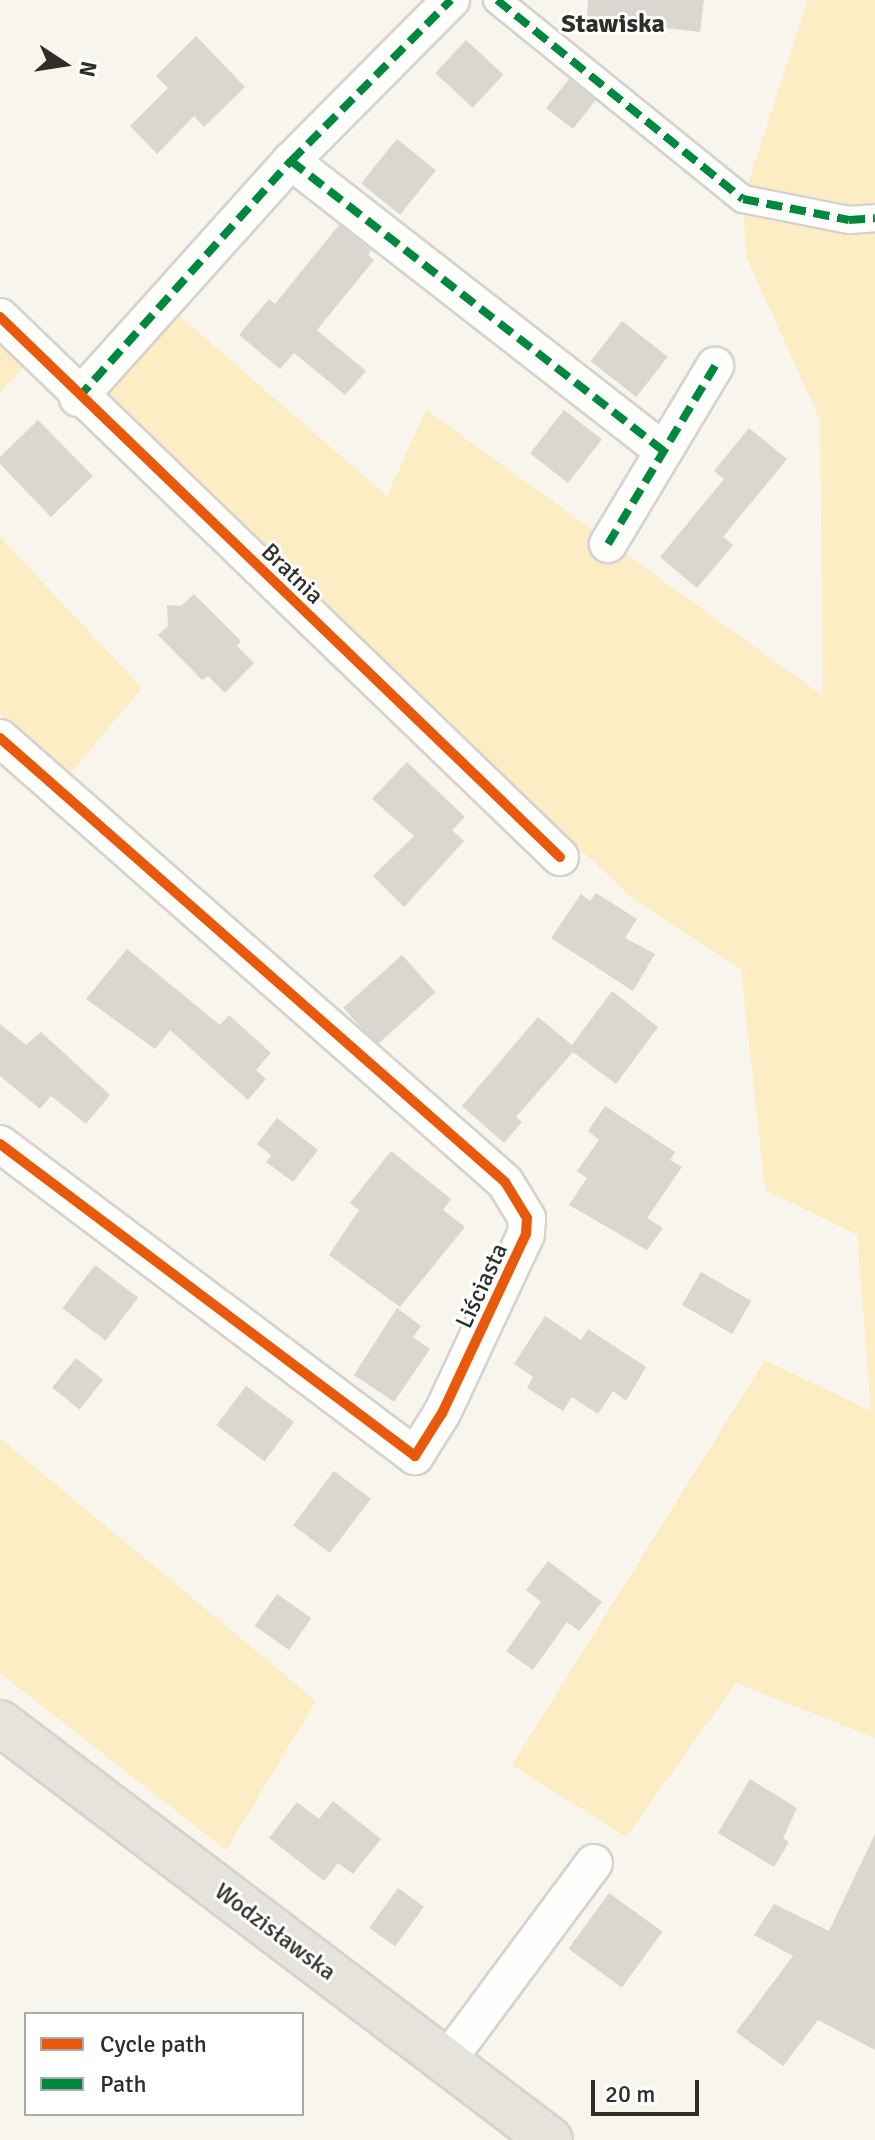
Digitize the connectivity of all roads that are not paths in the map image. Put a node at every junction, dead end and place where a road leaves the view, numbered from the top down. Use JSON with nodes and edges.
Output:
{"nodes":[{"id":1,"x":451,"y":0,"type":"edge"},
{"id":2,"x":497,"y":0,"type":"edge"},
{"id":3,"x":291,"y":161,"type":"junction"},
{"id":4,"x":875,"y":218,"type":"edge"},
{"id":5,"x":0,"y":317,"type":"edge"},
{"id":6,"x":715,"y":366,"type":"dead end"},
{"id":7,"x":78,"y":398,"type":"junction"},
{"id":8,"x":663,"y":451,"type":"junction"},
{"id":9,"x":608,"y":544,"type":"dead end"},
{"id":10,"x":0,"y":738,"type":"edge"},
{"id":11,"x":560,"y":857,"type":"dead end"},
{"id":12,"x":0,"y":1144,"type":"edge"},
{"id":13,"x":0,"y":1723,"type":"edge"},
{"id":14,"x":594,"y":1863,"type":"dead end"},
{"id":15,"x":446,"y":2062,"type":"junction"},
{"id":16,"x":550,"y":2140,"type":"edge"}],
"edges":[{"from":1,"to":3,"type":"street"},
{"from":2,"to":4,"type":"street"},
{"from":3,"to":7,"type":"street"},
{"from":3,"to":8,"type":"street"},
{"from":5,"to":7,"type":"street","name":"Bratnia"},
{"from":6,"to":8,"type":"street"},
{"from":7,"to":11,"type":"street","name":"Bratnia"},
{"from":8,"to":9,"type":"street"},
{"from":10,"to":12,"type":"street","name":"Liściasta"},
{"from":13,"to":15,"type":"main road","name":"Wodzisławska"},
{"from":14,"to":15,"type":"street"},
{"from":15,"to":16,"type":"main road","name":"Wodzisławska"}]}
